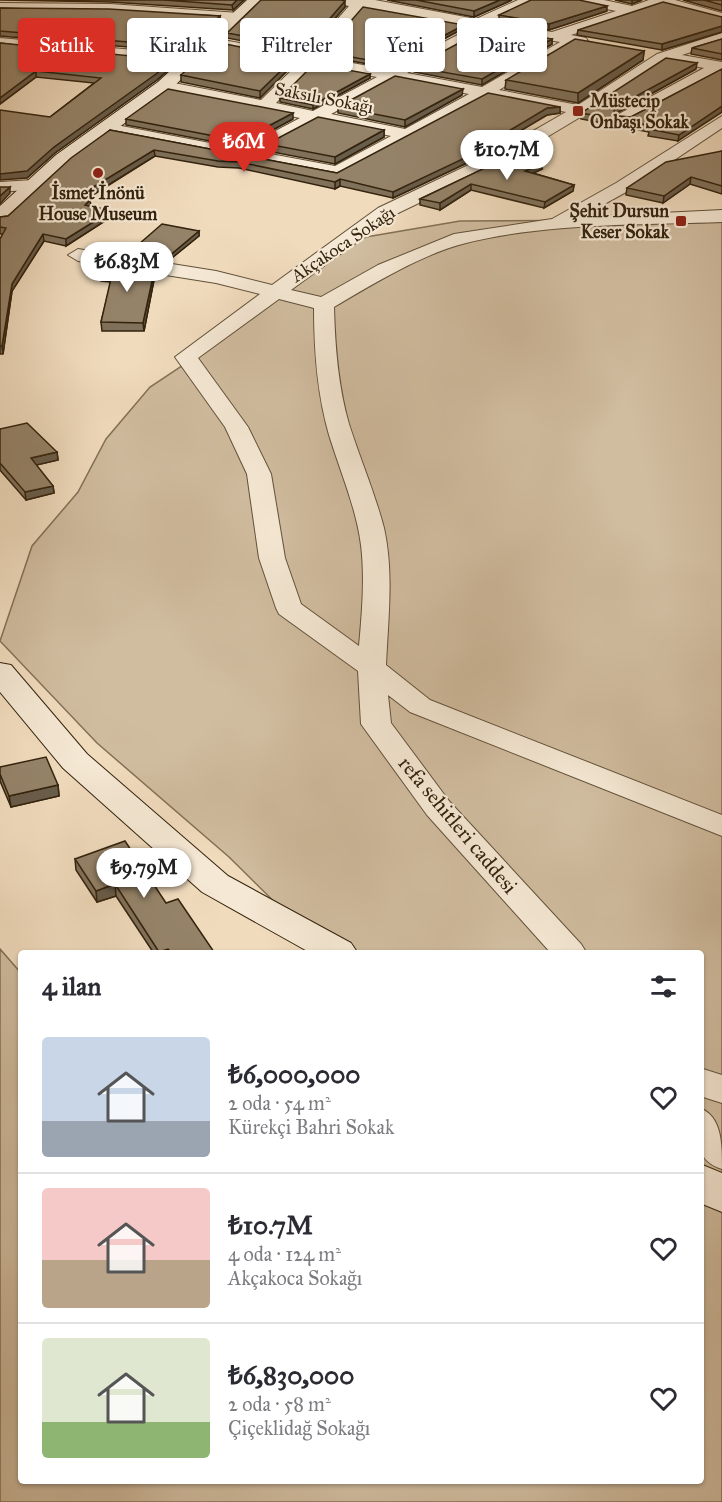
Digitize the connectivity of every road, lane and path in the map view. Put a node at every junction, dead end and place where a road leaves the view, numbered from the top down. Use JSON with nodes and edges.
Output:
{"nodes":[{"id":1,"x":191,"y":0,"type":"edge"},
{"id":2,"x":256,"y":0,"type":"edge"},
{"id":3,"x":339,"y":0,"type":"edge"},
{"id":4,"x":530,"y":0,"type":"edge"},
{"id":5,"x":582,"y":0,"type":"edge"},
{"id":6,"x":661,"y":0,"type":"edge"},
{"id":7,"x":363,"y":2,"type":"edge"},
{"id":8,"x":17,"y":3,"type":"edge"},
{"id":9,"x":114,"y":4,"type":"edge"},
{"id":10,"x":0,"y":7,"type":"edge"},
{"id":11,"x":632,"y":10,"type":"junction"},
{"id":12,"x":176,"y":12,"type":"junction"},
{"id":13,"x":239,"y":17,"type":"junction"},
{"id":14,"x":722,"y":17,"type":"edge"},
{"id":15,"x":101,"y":18,"type":"edge"},
{"id":16,"x":168,"y":18,"type":"edge"},
{"id":17,"x":348,"y":18,"type":"edge"},
{"id":18,"x":494,"y":18,"type":"edge"},
{"id":19,"x":457,"y":19,"type":"edge"},
{"id":20,"x":228,"y":27,"type":"edge"},
{"id":21,"x":547,"y":35,"type":"edge"},
{"id":22,"x":553,"y":36,"type":"junction"},
{"id":23,"x":722,"y":37,"type":"edge"},
{"id":24,"x":457,"y":38,"type":"edge"},
{"id":25,"x":573,"y":40,"type":"junction"},
{"id":26,"x":0,"y":42,"type":"edge"},
{"id":27,"x":18,"y":44,"type":"edge"},
{"id":28,"x":596,"y":44,"type":"edge"},
{"id":29,"x":127,"y":51,"type":"edge"},
{"id":30,"x":640,"y":52,"type":"edge"},
{"id":31,"x":115,"y":53,"type":"edge"},
{"id":32,"x":123,"y":54,"type":"junction"},
{"id":33,"x":127,"y":54,"type":"edge"},
{"id":34,"x":662,"y":57,"type":"junction"},
{"id":35,"x":720,"y":67,"type":"edge"},
{"id":36,"x":353,"y":68,"type":"edge"},
{"id":37,"x":178,"y":72,"type":"edge"},
{"id":38,"x":298,"y":72,"type":"edge"},
{"id":39,"x":392,"y":75,"type":"junction"},
{"id":40,"x":164,"y":86,"type":"junction"},
{"id":41,"x":485,"y":92,"type":"junction"},
{"id":42,"x":264,"y":106,"type":"junction"},
{"id":43,"x":581,"y":110,"type":"junction"},
{"id":44,"x":317,"y":116,"type":"junction"},
{"id":45,"x":623,"y":118,"type":"edge"},
{"id":46,"x":722,"y":121,"type":"edge"},
{"id":47,"x":106,"y":128,"type":"junction"},
{"id":48,"x":713,"y":133,"type":"edge"},
{"id":49,"x":406,"y":134,"type":"junction"},
{"id":50,"x":244,"y":154,"type":"junction"},
{"id":51,"x":33,"y":185,"type":"junction"},
{"id":52,"x":0,"y":187,"type":"edge"},
{"id":53,"x":713,"y":199,"type":"dead end"},
{"id":54,"x":722,"y":216,"type":"edge"},
{"id":55,"x":0,"y":217,"type":"edge"},
{"id":56,"x":675,"y":219,"type":"junction"},
{"id":57,"x":555,"y":224,"type":"junction"},
{"id":58,"x":78,"y":255,"type":"dead end"},
{"id":59,"x":276,"y":290,"type":"junction"},
{"id":60,"x":324,"y":304,"type":"junction"},
{"id":61,"x":372,"y":668,"type":"junction"},
{"id":62,"x":0,"y":672,"type":"edge"},
{"id":63,"x":722,"y":826,"type":"edge"},
{"id":64,"x":334,"y":950,"type":"edge"},
{"id":65,"x":567,"y":950,"type":"edge"},
{"id":66,"x":704,"y":1084,"type":"edge"},
{"id":67,"x":722,"y":1089,"type":"edge"},
{"id":68,"x":704,"y":1128,"type":"edge"},
{"id":69,"x":722,"y":1154,"type":"edge"},
{"id":70,"x":704,"y":1184,"type":"edge"},
{"id":71,"x":722,"y":1195,"type":"edge"}],
"edges":[{"from":1,"to":12,"type":"street"},
{"from":2,"to":13,"type":"street"},
{"from":3,"to":7,"type":"street"},
{"from":4,"to":18,"type":"street"},
{"from":5,"to":11,"type":"street"},
{"from":6,"to":11,"type":"street"},
{"from":6,"to":14,"type":"street"},
{"from":7,"to":17,"type":"street"},
{"from":7,"to":19,"type":"street"},
{"from":8,"to":9,"type":"street"},
{"from":8,"to":10,"type":"street"},
{"from":9,"to":12,"type":"street"},
{"from":9,"to":15,"type":"street"},
{"from":11,"to":22,"type":"street"},
{"from":12,"to":13,"type":"street"},
{"from":12,"to":16,"type":"street"},
{"from":13,"to":20,"type":"street"},
{"from":21,"to":22,"type":"street"},
{"from":22,"to":25,"type":"street"},
{"from":23,"to":34,"type":"street","name":"Akçakoca Sokağı"},
{"from":24,"to":39,"type":"street"},
{"from":25,"to":28,"type":"street"},
{"from":25,"to":41,"type":"street"},
{"from":26,"to":27,"type":"street"},
{"from":29,"to":32,"type":"street"},
{"from":30,"to":34,"type":"street"},
{"from":31,"to":32,"type":"street"},
{"from":32,"to":33,"type":"street"},
{"from":34,"to":35,"type":"street"},
{"from":34,"to":43,"type":"street","name":"Akçakoca Sokağı"},
{"from":35,"to":45,"type":"street"},
{"from":36,"to":39,"type":"street"},
{"from":37,"to":40,"type":"street"},
{"from":38,"to":42,"type":"street"},
{"from":39,"to":41,"type":"street"},
{"from":39,"to":44,"type":"street"},
{"from":40,"to":42,"type":"street","name":"Saksılı Sokağı"},
{"from":40,"to":47,"type":"street"},
{"from":41,"to":43,"type":"street"},
{"from":41,"to":49,"type":"street"},
{"from":42,"to":44,"type":"street","name":"Saksılı Sokağı"},
{"from":43,"to":59,"type":"street","name":"Akçakoca Sokağı"},
{"from":44,"to":49,"type":"street","name":"Saksılı Sokağı"},
{"from":44,"to":50,"type":"street"},
{"from":46,"to":48,"type":"street"},
{"from":47,"to":50,"type":"street"},
{"from":47,"to":51,"type":"street"},
{"from":48,"to":57,"type":"street"},
{"from":49,"to":50,"type":"street"},
{"from":51,"to":52,"type":"street"},
{"from":51,"to":55,"type":"street"},
{"from":53,"to":56,"type":"street"},
{"from":54,"to":56,"type":"street"},
{"from":56,"to":57,"type":"street"},
{"from":57,"to":60,"type":"street"},
{"from":58,"to":59,"type":"street"},
{"from":59,"to":60,"type":"street"},
{"from":59,"to":61,"type":"street","name":"Akçakoca Sokağı"},
{"from":60,"to":61,"type":"street","name":"refa sehitleri caddesi"},
{"from":61,"to":63,"type":"street"},
{"from":61,"to":65,"type":"street","name":"refa sehitleri caddesi"},
{"from":62,"to":64,"type":"street"},
{"from":66,"to":67,"type":"street"},
{"from":68,"to":69,"type":"street"},
{"from":70,"to":71,"type":"street"}]}
